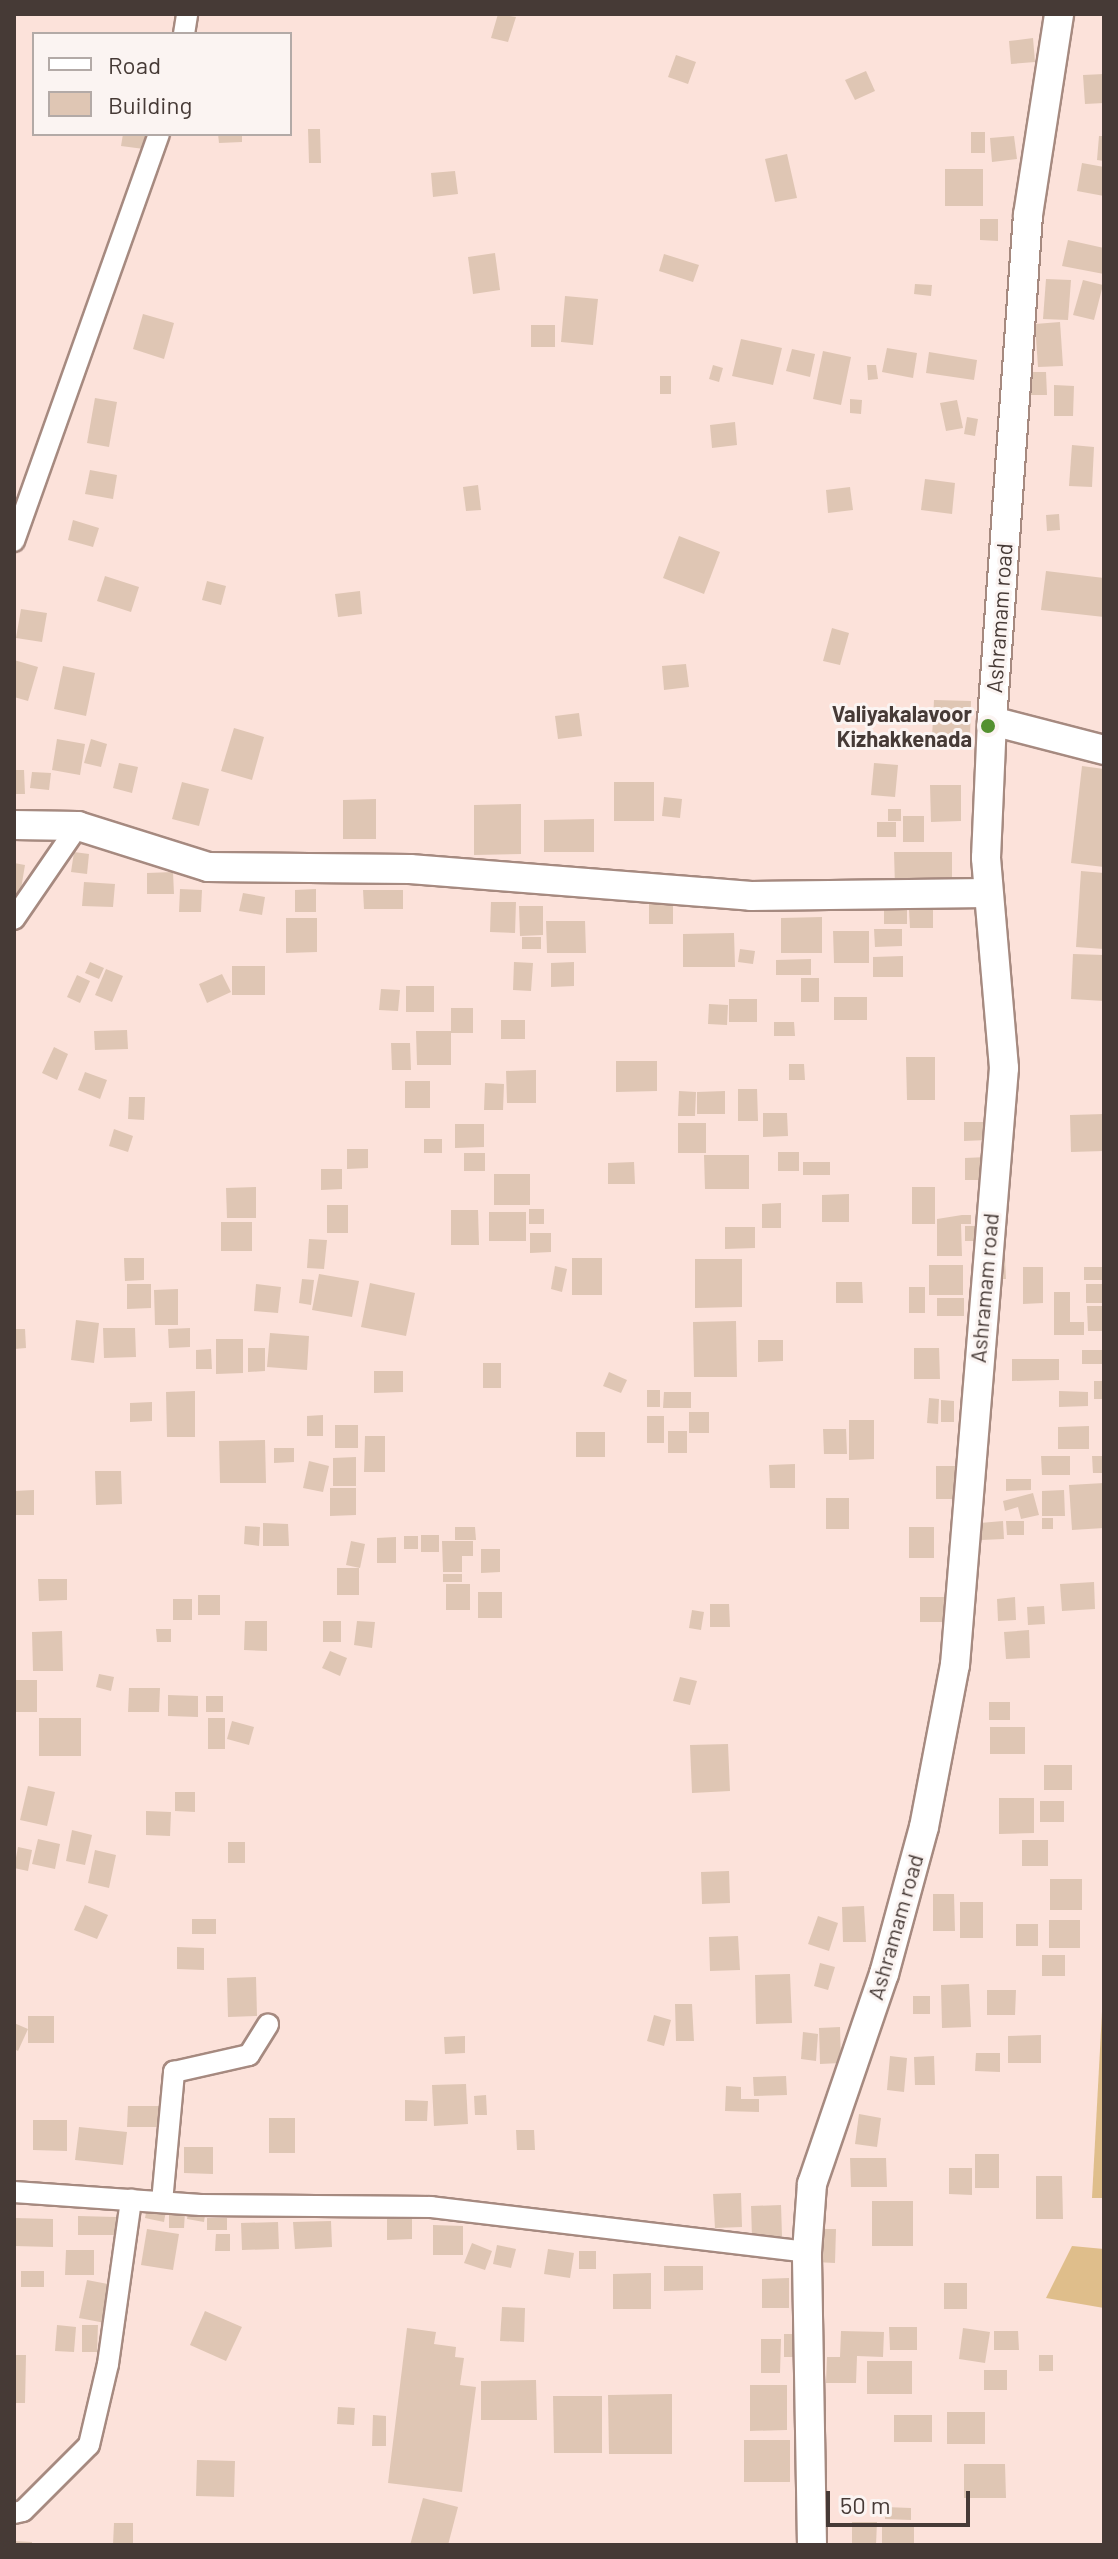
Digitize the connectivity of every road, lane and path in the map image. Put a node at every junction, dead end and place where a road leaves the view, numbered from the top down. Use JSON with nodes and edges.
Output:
{"nodes":[{"id":1,"x":1059,"y":14,"type":"edge"},
{"id":2,"x":158,"y":136,"type":"edge"},
{"id":3,"x":14,"y":541,"type":"edge"},
{"id":4,"x":992,"y":721,"type":"junction"},
{"id":5,"x":1104,"y":750,"type":"edge"},
{"id":6,"x":14,"y":825,"type":"edge"},
{"id":7,"x":78,"y":826,"type":"junction"},
{"id":8,"x":987,"y":893,"type":"junction"},
{"id":9,"x":14,"y":919,"type":"edge"},
{"id":10,"x":268,"y":2024,"type":"dead end"},
{"id":11,"x":14,"y":2192,"type":"edge"},
{"id":12,"x":131,"y":2200,"type":"junction"},
{"id":13,"x":162,"y":2202,"type":"junction"},
{"id":14,"x":807,"y":2252,"type":"junction"},
{"id":15,"x":14,"y":2513,"type":"edge"},
{"id":16,"x":812,"y":2545,"type":"edge"}],
"edges":[{"from":1,"to":4,"type":"main road","name":"Ashramam road"},
{"from":2,"to":3,"type":"street"},
{"from":4,"to":5,"type":"main road"},
{"from":4,"to":8,"type":"main road","name":"Ashramam road"},
{"from":6,"to":7,"type":"main road"},
{"from":7,"to":8,"type":"main road"},
{"from":7,"to":9,"type":"street"},
{"from":8,"to":14,"type":"main road","name":"Ashramam road"},
{"from":10,"to":13,"type":"street"},
{"from":11,"to":12,"type":"street"},
{"from":12,"to":13,"type":"street"},
{"from":12,"to":15,"type":"street"},
{"from":13,"to":14,"type":"street"},
{"from":14,"to":16,"type":"main road","name":"Ashramam road"}]}
